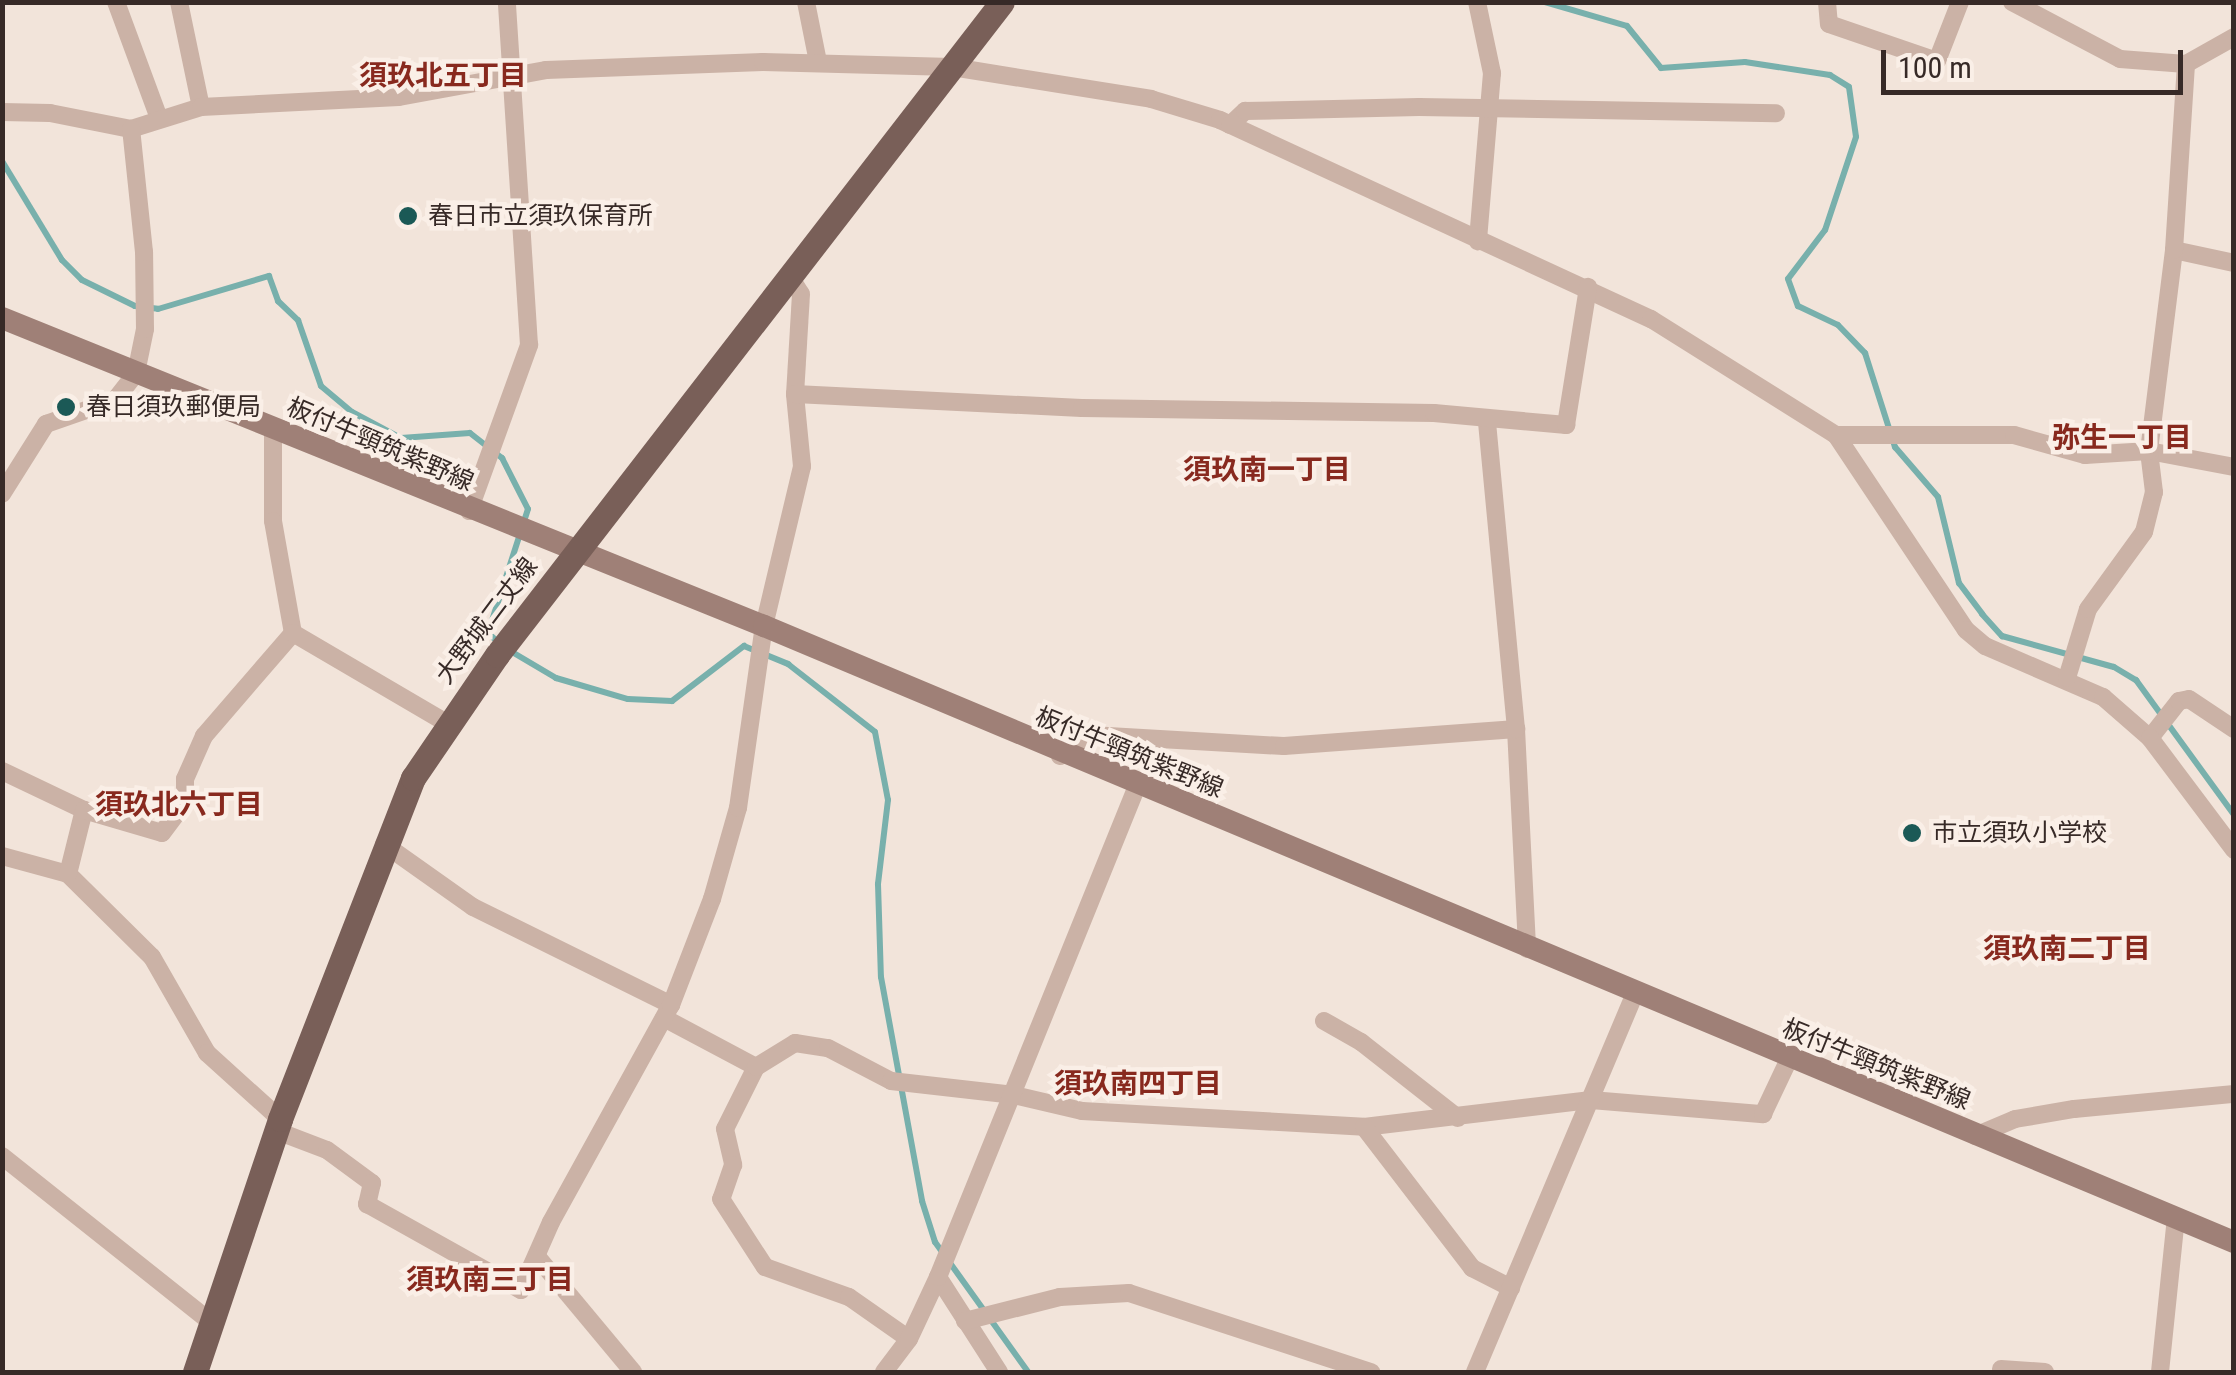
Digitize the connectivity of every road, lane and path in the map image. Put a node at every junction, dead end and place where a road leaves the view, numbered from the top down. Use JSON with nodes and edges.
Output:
{"nodes":[{"id":1,"x":116,"y":2,"type":"edge"},
{"id":2,"x":179,"y":2,"type":"edge"},
{"id":3,"x":507,"y":2,"type":"edge"},
{"id":4,"x":806,"y":2,"type":"edge"},
{"id":5,"x":1002,"y":2,"type":"edge"},
{"id":6,"x":1476,"y":2,"type":"edge"},
{"id":7,"x":1827,"y":2,"type":"edge"},
{"id":8,"x":1960,"y":2,"type":"edge"},
{"id":9,"x":2012,"y":2,"type":"edge"},
{"id":10,"x":2234,"y":37,"type":"edge"},
{"id":11,"x":818,"y":62,"type":"junction"},
{"id":12,"x":2186,"y":64,"type":"junction"},
{"id":13,"x":952,"y":67,"type":"junction"},
{"id":14,"x":514,"y":78,"type":"junction"},
{"id":15,"x":201,"y":107,"type":"junction"},
{"id":16,"x":1488,"y":109,"type":"junction"},
{"id":17,"x":2,"y":112,"type":"edge"},
{"id":18,"x":1776,"y":113,"type":"dead end"},
{"id":19,"x":159,"y":118,"type":"junction"},
{"id":20,"x":1230,"y":125,"type":"junction"},
{"id":21,"x":131,"y":129,"type":"junction"},
{"id":22,"x":1478,"y":240,"type":"junction"},
{"id":23,"x":2174,"y":250,"type":"junction"},
{"id":24,"x":2234,"y":264,"type":"edge"},
{"id":25,"x":789,"y":276,"type":"junction"},
{"id":26,"x":1588,"y":287,"type":"junction"},
{"id":27,"x":2,"y":318,"type":"edge"},
{"id":28,"x":136,"y":373,"type":"junction"},
{"id":29,"x":794,"y":394,"type":"junction"},
{"id":30,"x":1487,"y":420,"type":"junction"},
{"id":31,"x":273,"y":430,"type":"junction"},
{"id":32,"x":1836,"y":435,"type":"junction"},
{"id":33,"x":2149,"y":452,"type":"junction"},
{"id":34,"x":2234,"y":467,"type":"edge"},
{"id":35,"x":2,"y":494,"type":"edge"},
{"id":36,"x":468,"y":511,"type":"junction"},
{"id":37,"x":574,"y":554,"type":"junction"},
{"id":38,"x":764,"y":626,"type":"junction"},
{"id":39,"x":293,"y":632,"type":"junction"},
{"id":40,"x":2067,"y":678,"type":"junction"},
{"id":41,"x":448,"y":724,"type":"junction"},
{"id":42,"x":1516,"y":729,"type":"junction"},
{"id":43,"x":2234,"y":729,"type":"edge"},
{"id":44,"x":2154,"y":731,"type":"junction"},
{"id":45,"x":1060,"y":756,"type":"junction"},
{"id":46,"x":2,"y":771,"type":"edge"},
{"id":47,"x":1137,"y":786,"type":"junction"},
{"id":48,"x":84,"y":810,"type":"junction"},
{"id":49,"x":384,"y":844,"type":"junction"},
{"id":50,"x":2234,"y":850,"type":"edge"},
{"id":51,"x":2,"y":856,"type":"edge"},
{"id":52,"x":68,"y":874,"type":"junction"},
{"id":53,"x":1527,"y":949,"type":"junction"},
{"id":54,"x":1636,"y":994,"type":"junction"},
{"id":55,"x":667,"y":1011,"type":"junction"},
{"id":56,"x":1324,"y":1021,"type":"dead end"},
{"id":57,"x":1789,"y":1060,"type":"junction"},
{"id":58,"x":756,"y":1067,"type":"junction"},
{"id":59,"x":2234,"y":1094,"type":"edge"},
{"id":60,"x":1014,"y":1095,"type":"junction"},
{"id":61,"x":1591,"y":1100,"type":"junction"},
{"id":62,"x":1458,"y":1118,"type":"junction"},
{"id":63,"x":278,"y":1125,"type":"junction"},
{"id":64,"x":1364,"y":1127,"type":"junction"},
{"id":65,"x":1975,"y":1136,"type":"junction"},
{"id":66,"x":2,"y":1156,"type":"edge"},
{"id":67,"x":2176,"y":1218,"type":"junction"},
{"id":68,"x":2234,"y":1242,"type":"edge"},
{"id":69,"x":539,"y":1259,"type":"junction"},
{"id":70,"x":938,"y":1277,"type":"junction"},
{"id":71,"x":1511,"y":1288,"type":"junction"},
{"id":72,"x":966,"y":1321,"type":"junction"},
{"id":73,"x":212,"y":1323,"type":"junction"},
{"id":74,"x":909,"y":1340,"type":"junction"},
{"id":75,"x":2002,"y":1369,"type":"dead end"},
{"id":76,"x":195,"y":1372,"type":"edge"},
{"id":77,"x":633,"y":1372,"type":"edge"},
{"id":78,"x":884,"y":1372,"type":"edge"},
{"id":79,"x":1000,"y":1372,"type":"edge"},
{"id":80,"x":1371,"y":1372,"type":"edge"},
{"id":81,"x":1475,"y":1372,"type":"edge"},
{"id":82,"x":2045,"y":1372,"type":"edge"},
{"id":83,"x":2160,"y":1372,"type":"edge"}],
"edges":[{"from":1,"to":19,"type":"street"},
{"from":2,"to":15,"type":"street"},
{"from":3,"to":14,"type":"street"},
{"from":4,"to":11,"type":"street"},
{"from":5,"to":13,"type":"main road","name":"大野城二丈線"},
{"from":6,"to":16,"type":"street"},
{"from":7,"to":8,"type":"street"},
{"from":9,"to":12,"type":"street"},
{"from":10,"to":12,"type":"street"},
{"from":11,"to":13,"type":"street"},
{"from":11,"to":14,"type":"street"},
{"from":12,"to":23,"type":"street"},
{"from":13,"to":20,"type":"street"},
{"from":13,"to":25,"type":"main road","name":"大野城二丈線"},
{"from":14,"to":15,"type":"street"},
{"from":14,"to":36,"type":"street"},
{"from":15,"to":19,"type":"street"},
{"from":16,"to":18,"type":"street"},
{"from":16,"to":20,"type":"street"},
{"from":16,"to":22,"type":"street"},
{"from":17,"to":21,"type":"street"},
{"from":19,"to":21,"type":"street"},
{"from":20,"to":22,"type":"street"},
{"from":21,"to":28,"type":"street"},
{"from":22,"to":26,"type":"street"},
{"from":23,"to":24,"type":"street"},
{"from":23,"to":33,"type":"street"},
{"from":25,"to":29,"type":"street"},
{"from":25,"to":37,"type":"main road","name":"大野城二丈線"},
{"from":26,"to":30,"type":"street"},
{"from":26,"to":32,"type":"street"},
{"from":27,"to":28,"type":"main road","name":"板付牛頸筑紫野線"},
{"from":28,"to":31,"type":"main road","name":"板付牛頸筑紫野線"},
{"from":28,"to":35,"type":"street"},
{"from":29,"to":30,"type":"street"},
{"from":29,"to":38,"type":"street"},
{"from":30,"to":42,"type":"street"},
{"from":31,"to":36,"type":"main road","name":"板付牛頸筑紫野線"},
{"from":31,"to":39,"type":"street"},
{"from":32,"to":33,"type":"street"},
{"from":32,"to":40,"type":"street"},
{"from":33,"to":34,"type":"street"},
{"from":33,"to":40,"type":"street"},
{"from":36,"to":37,"type":"main road","name":"板付牛頸筑紫野線"},
{"from":37,"to":38,"type":"main road","name":"板付牛頸筑紫野線"},
{"from":37,"to":41,"type":"main road","name":"大野城二丈線"},
{"from":38,"to":45,"type":"main road","name":"板付牛頸筑紫野線"},
{"from":38,"to":55,"type":"street"},
{"from":39,"to":41,"type":"street"},
{"from":39,"to":48,"type":"street"},
{"from":40,"to":44,"type":"street"},
{"from":41,"to":49,"type":"main road","name":"大野城二丈線"},
{"from":42,"to":45,"type":"street"},
{"from":42,"to":53,"type":"street"},
{"from":43,"to":44,"type":"street"},
{"from":44,"to":50,"type":"street"},
{"from":45,"to":47,"type":"main road","name":"板付牛頸筑紫野線"},
{"from":46,"to":48,"type":"street"},
{"from":47,"to":53,"type":"main road","name":"板付牛頸筑紫野線"},
{"from":47,"to":60,"type":"street"},
{"from":48,"to":52,"type":"street"},
{"from":49,"to":55,"type":"street"},
{"from":49,"to":63,"type":"main road","name":"大野城二丈線"},
{"from":51,"to":52,"type":"street"},
{"from":52,"to":63,"type":"street"},
{"from":53,"to":54,"type":"main road","name":"板付牛頸筑紫野線"},
{"from":54,"to":57,"type":"main road","name":"板付牛頸筑紫野線"},
{"from":54,"to":61,"type":"street"},
{"from":55,"to":58,"type":"street"},
{"from":55,"to":69,"type":"street"},
{"from":56,"to":62,"type":"street"},
{"from":57,"to":61,"type":"street"},
{"from":57,"to":65,"type":"main road","name":"板付牛頸筑紫野線"},
{"from":58,"to":60,"type":"street"},
{"from":58,"to":74,"type":"street"},
{"from":59,"to":65,"type":"street"},
{"from":60,"to":64,"type":"street"},
{"from":60,"to":70,"type":"street"},
{"from":61,"to":62,"type":"street"},
{"from":61,"to":71,"type":"street"},
{"from":62,"to":64,"type":"street"},
{"from":63,"to":69,"type":"street"},
{"from":63,"to":73,"type":"main road","name":"大野城二丈線"},
{"from":64,"to":71,"type":"street"},
{"from":65,"to":67,"type":"main road","name":"板付牛頸筑紫野線"},
{"from":66,"to":73,"type":"street"},
{"from":67,"to":68,"type":"main road","name":"板付牛頸筑紫野線"},
{"from":67,"to":83,"type":"street"},
{"from":69,"to":77,"type":"street"},
{"from":70,"to":72,"type":"street"},
{"from":70,"to":74,"type":"street"},
{"from":71,"to":81,"type":"street"},
{"from":72,"to":79,"type":"street"},
{"from":72,"to":80,"type":"street"},
{"from":73,"to":76,"type":"main road","name":"大野城二丈線"},
{"from":74,"to":78,"type":"street"},
{"from":75,"to":82,"type":"street"}]}
